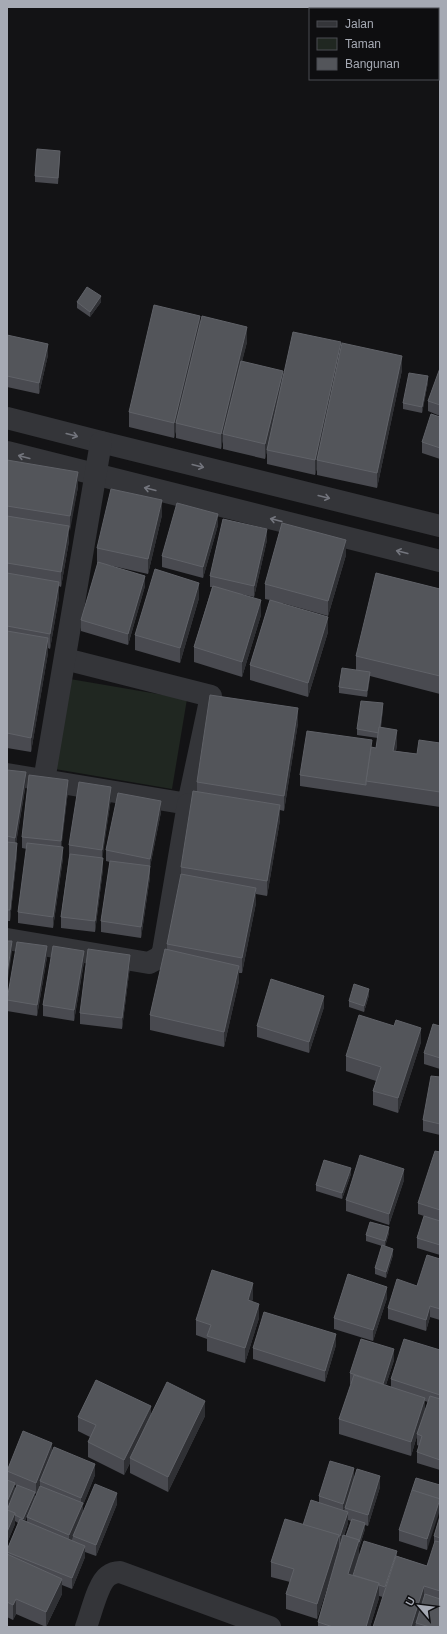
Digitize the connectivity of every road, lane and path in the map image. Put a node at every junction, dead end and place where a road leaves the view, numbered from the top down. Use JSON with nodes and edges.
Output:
{"nodes":[{"id":1,"x":7,"y":418,"type":"edge"},
{"id":2,"x":101,"y":442,"type":"junction"},
{"id":3,"x":7,"y":452,"type":"edge"},
{"id":4,"x":95,"y":475,"type":"junction"},
{"id":5,"x":440,"y":526,"type":"edge"},
{"id":6,"x":440,"y":561,"type":"edge"},
{"id":7,"x":65,"y":659,"type":"junction"},
{"id":8,"x":211,"y":696,"type":"junction"},
{"id":9,"x":233,"y":702,"type":"edge"},
{"id":10,"x":7,"y":774,"type":"edge"},
{"id":11,"x":44,"y":781,"type":"junction"},
{"id":12,"x":188,"y":804,"type":"junction"},
{"id":13,"x":7,"y":939,"type":"edge"},
{"id":14,"x":86,"y":1627,"type":"edge"},
{"id":15,"x":270,"y":1627,"type":"edge"}],
"edges":[{"from":1,"to":2,"type":"street","one_way":true},
{"from":2,"to":4,"type":"street"},
{"from":2,"to":5,"type":"street","one_way":true},
{"from":4,"to":3,"type":"street","one_way":true},
{"from":6,"to":4,"type":"street","one_way":true},
{"from":4,"to":7,"type":"street"},
{"from":7,"to":8,"type":"street"},
{"from":7,"to":11,"type":"street"},
{"from":8,"to":9,"type":"street"},
{"from":8,"to":12,"type":"street"},
{"from":10,"to":11,"type":"street"},
{"from":11,"to":12,"type":"street"},
{"from":12,"to":13,"type":"street"},
{"from":14,"to":15,"type":"street"}]}
